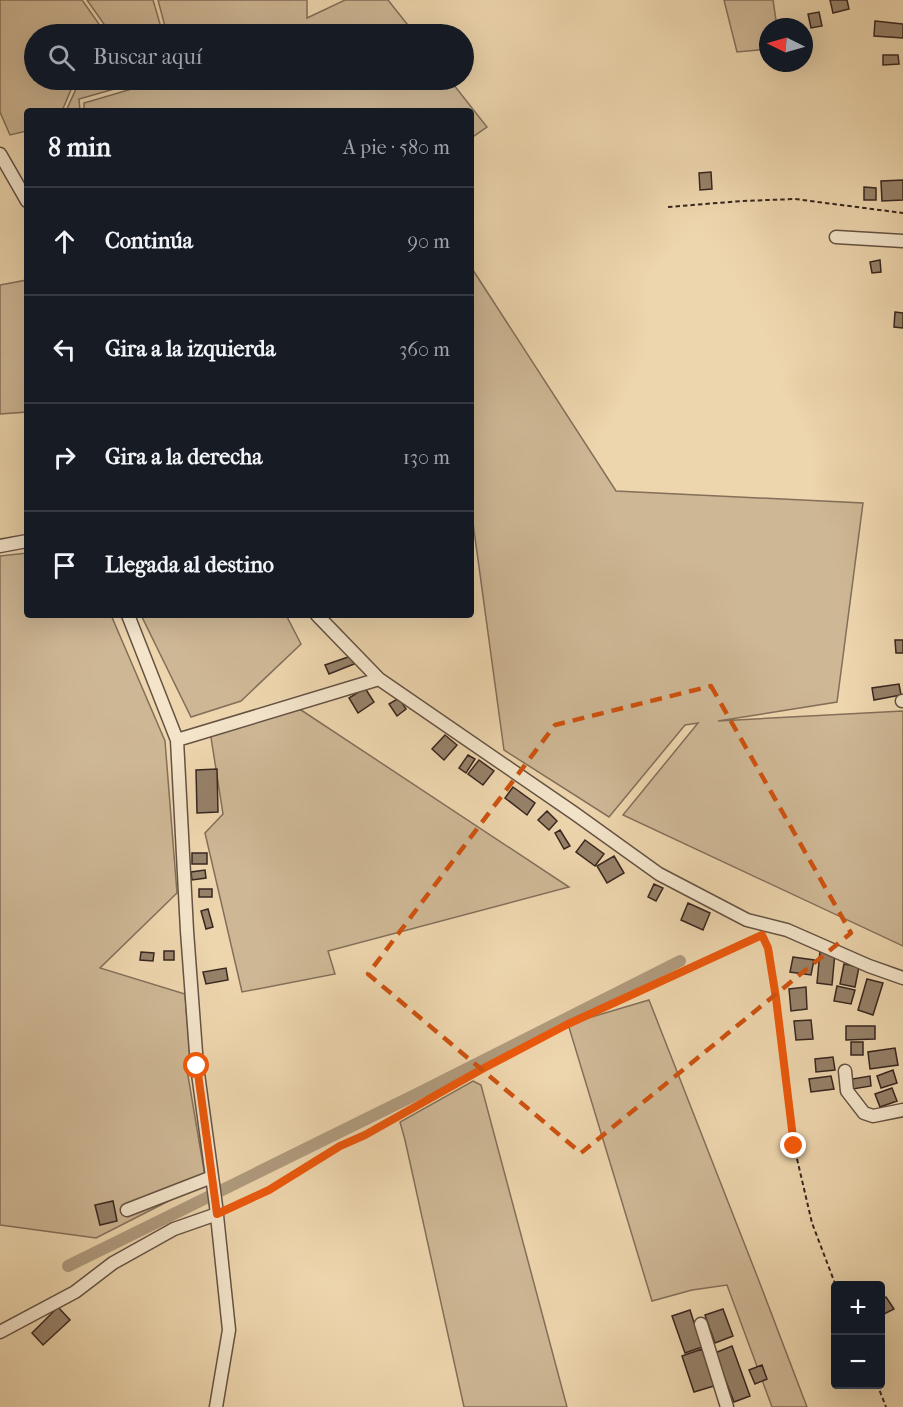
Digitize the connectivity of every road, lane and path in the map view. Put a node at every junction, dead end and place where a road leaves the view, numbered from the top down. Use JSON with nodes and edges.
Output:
{"nodes":[{"id":1,"x":0,"y":154,"type":"edge"},
{"id":2,"x":24,"y":196,"type":"edge"},
{"id":3,"x":668,"y":207,"type":"dead end"},
{"id":4,"x":903,"y":213,"type":"edge"},
{"id":5,"x":836,"y":237,"type":"dead end"},
{"id":6,"x":903,"y":241,"type":"edge"},
{"id":7,"x":24,"y":542,"type":"edge"},
{"id":8,"x":0,"y":546,"type":"edge"},
{"id":9,"x":129,"y":618,"type":"edge"},
{"id":10,"x":319,"y":618,"type":"edge"},
{"id":11,"x":379,"y":679,"type":"junction"},
{"id":12,"x":177,"y":740,"type":"junction"},
{"id":13,"x":903,"y":978,"type":"edge"},
{"id":14,"x":845,"y":1071,"type":"dead end"},
{"id":15,"x":903,"y":1110,"type":"edge"},
{"id":16,"x":213,"y":1181,"type":"junction"},
{"id":17,"x":127,"y":1210,"type":"dead end"},
{"id":18,"x":217,"y":1210,"type":"junction"},
{"id":19,"x":834,"y":1281,"type":"edge"},
{"id":20,"x":701,"y":1324,"type":"dead end"},
{"id":21,"x":0,"y":1332,"type":"edge"},
{"id":22,"x":879,"y":1389,"type":"edge"},
{"id":23,"x":216,"y":1407,"type":"edge"},
{"id":24,"x":727,"y":1407,"type":"edge"},
{"id":25,"x":886,"y":1407,"type":"edge"}],
"edges":[{"from":1,"to":2,"type":"street"},
{"from":3,"to":4,"type":"path"},
{"from":5,"to":6,"type":"street"},
{"from":7,"to":8,"type":"street"},
{"from":9,"to":12,"type":"street"},
{"from":10,"to":11,"type":"street"},
{"from":11,"to":12,"type":"street"},
{"from":11,"to":13,"type":"street"},
{"from":12,"to":16,"type":"street"},
{"from":14,"to":15,"type":"street"},
{"from":16,"to":17,"type":"street"},
{"from":16,"to":18,"type":"street"},
{"from":18,"to":19,"type":"path"},
{"from":18,"to":21,"type":"street"},
{"from":18,"to":23,"type":"street"},
{"from":20,"to":24,"type":"street"},
{"from":22,"to":25,"type":"path"}]}
